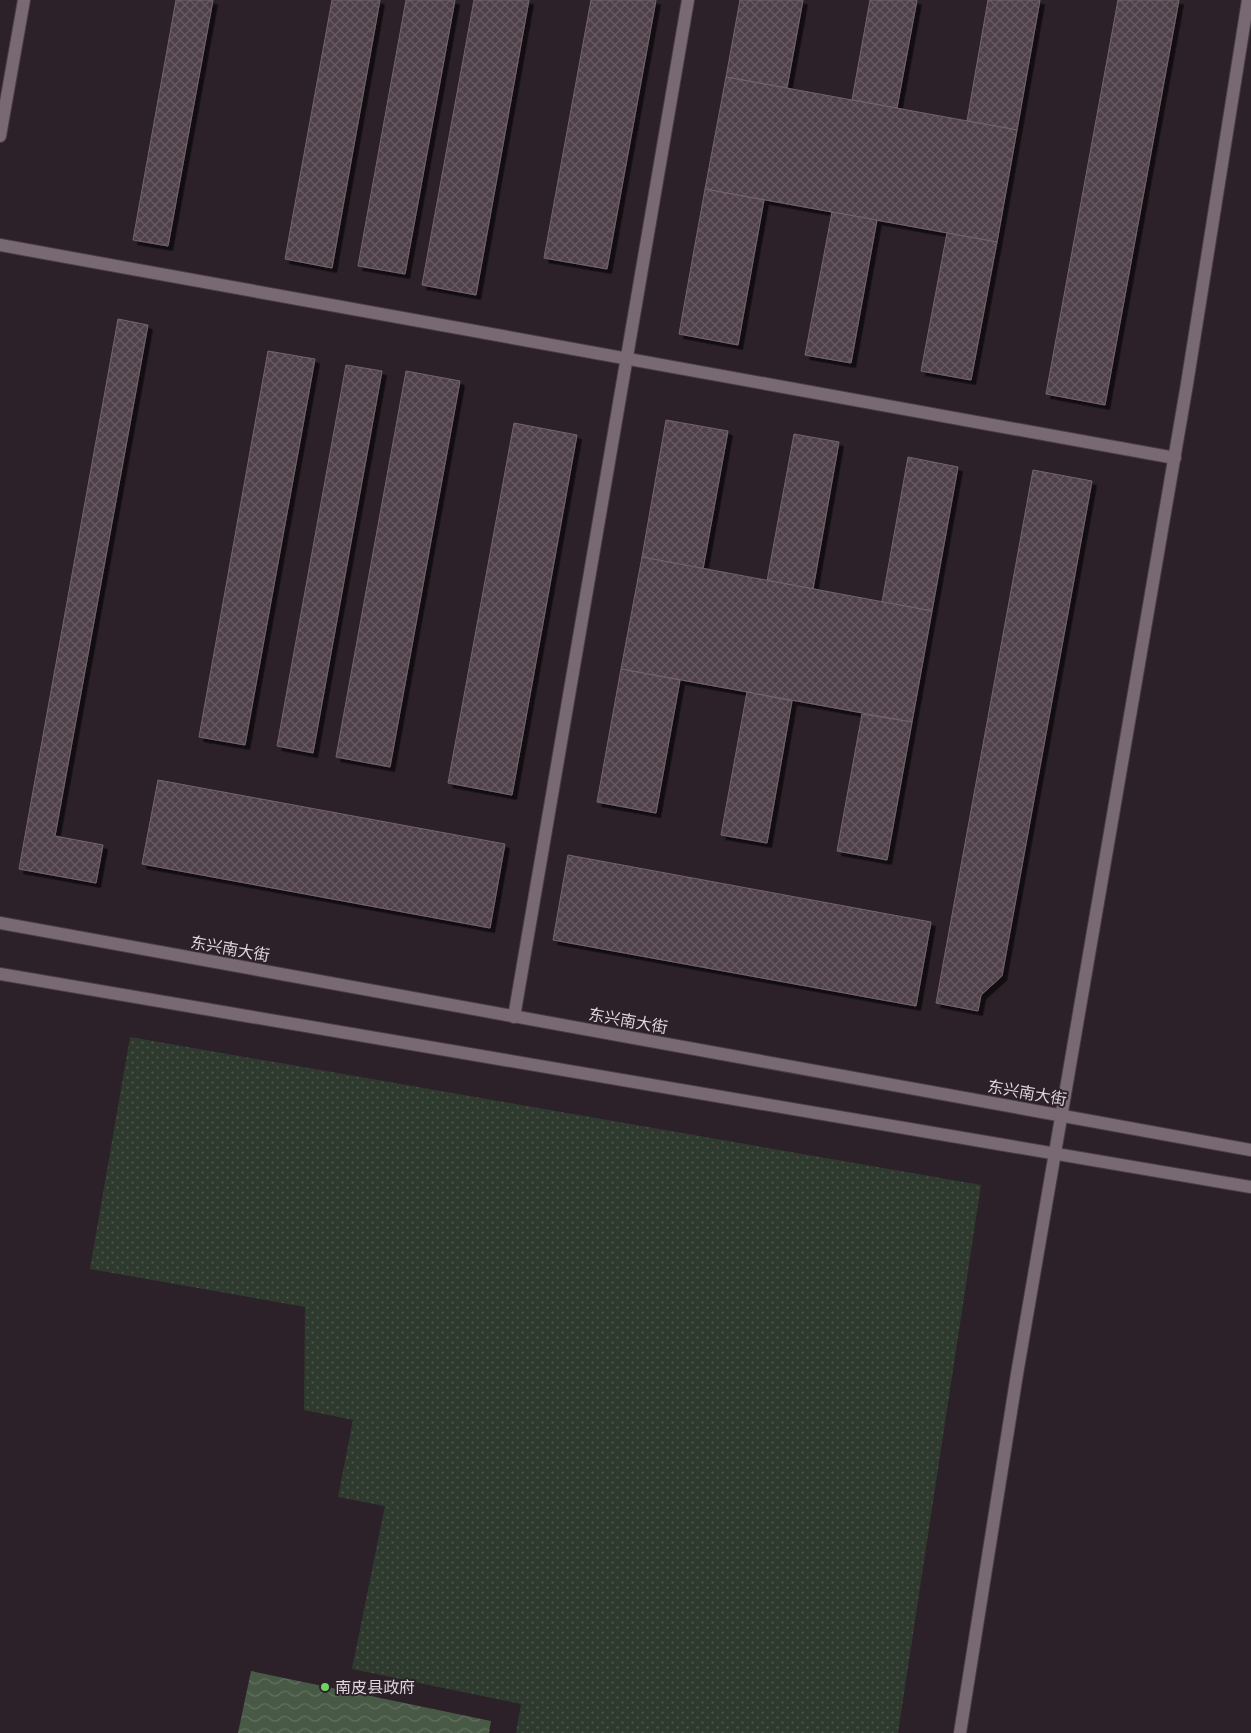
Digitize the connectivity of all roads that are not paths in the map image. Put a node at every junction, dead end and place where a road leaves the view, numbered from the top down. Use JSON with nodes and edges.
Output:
{"nodes":[{"id":1,"x":24,"y":0,"type":"edge"},
{"id":2,"x":688,"y":0,"type":"edge"},
{"id":3,"x":1248,"y":0,"type":"edge"},
{"id":4,"x":0,"y":136,"type":"edge"},
{"id":5,"x":0,"y":245,"type":"edge"},
{"id":6,"x":627,"y":359,"type":"junction"},
{"id":7,"x":1175,"y":458,"type":"junction"},
{"id":8,"x":0,"y":923,"type":"edge"},
{"id":9,"x":0,"y":974,"type":"edge"},
{"id":10,"x":514,"y":1017,"type":"junction"},
{"id":11,"x":1061,"y":1116,"type":"junction"},
{"id":12,"x":1251,"y":1150,"type":"edge"},
{"id":13,"x":1055,"y":1154,"type":"junction"},
{"id":14,"x":1251,"y":1187,"type":"edge"},
{"id":15,"x":960,"y":1733,"type":"edge"}],
"edges":[{"from":1,"to":4,"type":"street"},
{"from":2,"to":6,"type":"street"},
{"from":3,"to":7,"type":"street"},
{"from":5,"to":6,"type":"street"},
{"from":6,"to":7,"type":"street"},
{"from":6,"to":10,"type":"street"},
{"from":7,"to":11,"type":"street"},
{"from":8,"to":10,"type":"street","name":"东兴南大街"},
{"from":9,"to":13,"type":"street"},
{"from":10,"to":11,"type":"street","name":"东兴南大街"},
{"from":11,"to":12,"type":"street","name":"东兴南大街"},
{"from":11,"to":13,"type":"street"},
{"from":13,"to":14,"type":"street"},
{"from":13,"to":15,"type":"street"}]}
